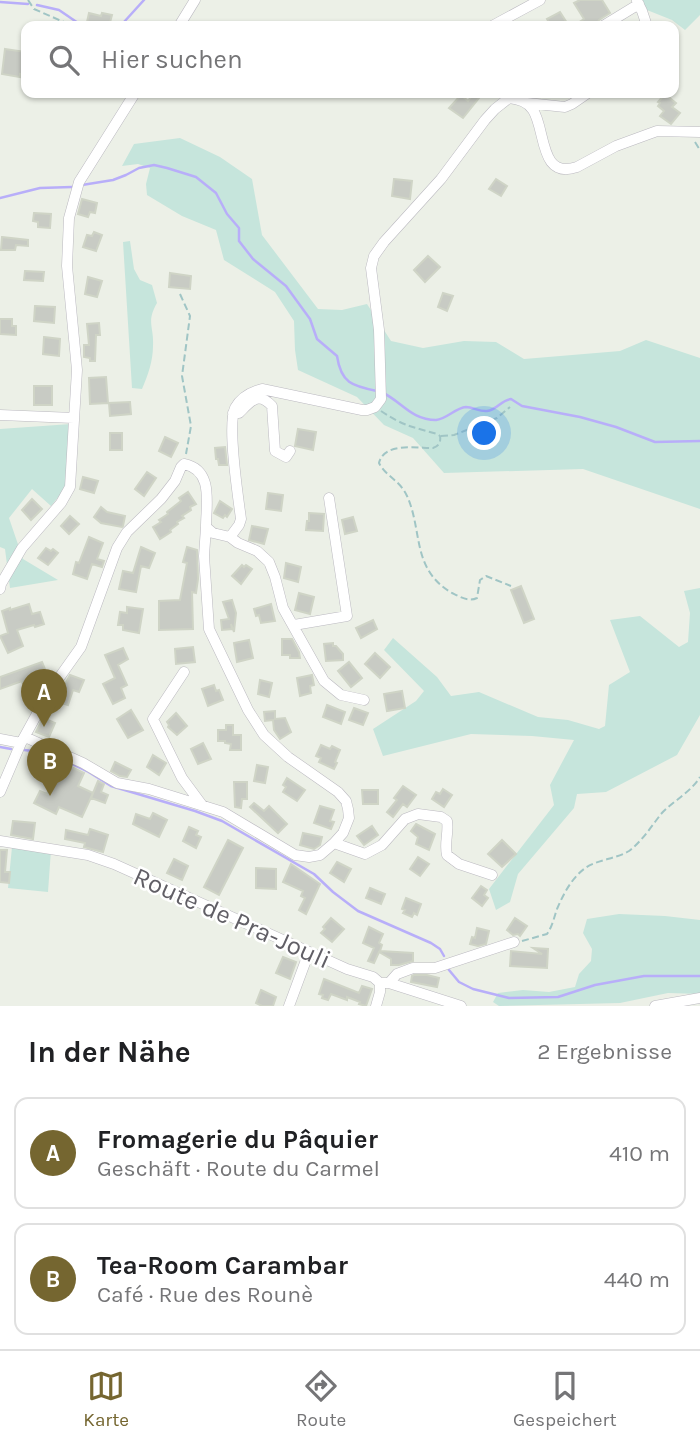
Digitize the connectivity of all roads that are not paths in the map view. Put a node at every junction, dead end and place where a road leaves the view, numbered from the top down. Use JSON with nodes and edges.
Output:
{"nodes":[{"id":1,"x":195,"y":0,"type":"edge"},
{"id":2,"x":540,"y":0,"type":"edge"},
{"id":3,"x":638,"y":2,"type":"edge"},
{"id":4,"x":182,"y":21,"type":"edge"},
{"id":5,"x":501,"y":21,"type":"edge"},
{"id":6,"x":610,"y":21,"type":"edge"},
{"id":7,"x":645,"y":21,"type":"edge"},
{"id":8,"x":132,"y":98,"type":"edge"},
{"id":9,"x":507,"y":98,"type":"edge"},
{"id":10,"x":514,"y":98,"type":"edge"},
{"id":11,"x":581,"y":98,"type":"edge"},
{"id":12,"x":526,"y":103,"type":"junction"},
{"id":13,"x":697,"y":136,"type":"edge"},
{"id":14,"x":233,"y":413,"type":"junction"},
{"id":15,"x":0,"y":415,"type":"edge"},
{"id":16,"x":74,"y":418,"type":"junction"},
{"id":17,"x":290,"y":451,"type":"dead end"},
{"id":18,"x":329,"y":498,"type":"dead end"},
{"id":19,"x":206,"y":527,"type":"junction"},
{"id":20,"x":230,"y":537,"type":"junction"},
{"id":21,"x":1,"y":587,"type":"edge"},
{"id":22,"x":293,"y":625,"type":"junction"},
{"id":23,"x":184,"y":672,"type":"dead end"},
{"id":24,"x":364,"y":700,"type":"dead end"},
{"id":25,"x":0,"y":739,"type":"edge"},
{"id":26,"x":23,"y":740,"type":"junction"},
{"id":27,"x":0,"y":792,"type":"edge"},
{"id":28,"x":202,"y":805,"type":"junction"},
{"id":29,"x":0,"y":841,"type":"edge"},
{"id":30,"x":334,"y":844,"type":"junction"},
{"id":31,"x":492,"y":875,"type":"dead end"},
{"id":32,"x":514,"y":942,"type":"road end"},
{"id":33,"x":309,"y":952,"type":"junction"},
{"id":34,"x":385,"y":983,"type":"junction"},
{"id":35,"x":700,"y":998,"type":"edge"},
{"id":36,"x":289,"y":1006,"type":"edge"},
{"id":37,"x":376,"y":1006,"type":"edge"},
{"id":38,"x":461,"y":1006,"type":"edge"},
{"id":39,"x":655,"y":1006,"type":"edge"}],
"edges":[{"from":1,"to":4,"type":"street"},
{"from":2,"to":5,"type":"street"},
{"from":3,"to":6,"type":"street"},
{"from":3,"to":7,"type":"street"},
{"from":8,"to":16,"type":"street"},
{"from":9,"to":14,"type":"street"},
{"from":10,"to":12,"type":"street"},
{"from":11,"to":12,"type":"street"},
{"from":12,"to":13,"type":"street"},
{"from":14,"to":17,"type":"street"},
{"from":14,"to":20,"type":"street"},
{"from":15,"to":16,"type":"street"},
{"from":16,"to":21,"type":"street"},
{"from":18,"to":22,"type":"street"},
{"from":19,"to":20,"type":"street"},
{"from":19,"to":26,"type":"street"},
{"from":19,"to":30,"type":"street"},
{"from":20,"to":22,"type":"street"},
{"from":22,"to":24,"type":"street"},
{"from":23,"to":28,"type":"street"},
{"from":25,"to":26,"type":"street"},
{"from":26,"to":27,"type":"street"},
{"from":26,"to":28,"type":"street"},
{"from":28,"to":30,"type":"street"},
{"from":29,"to":33,"type":"street","name":"Route de Pra-Jouli"},
{"from":30,"to":31,"type":"street"},
{"from":32,"to":34,"type":"street"},
{"from":33,"to":34,"type":"street","name":"Route de Pra-Jouli"},
{"from":33,"to":36,"type":"street"},
{"from":34,"to":37,"type":"street"},
{"from":34,"to":38,"type":"street","name":"Route de Pra-Jouli"},
{"from":35,"to":39,"type":"street"}]}
